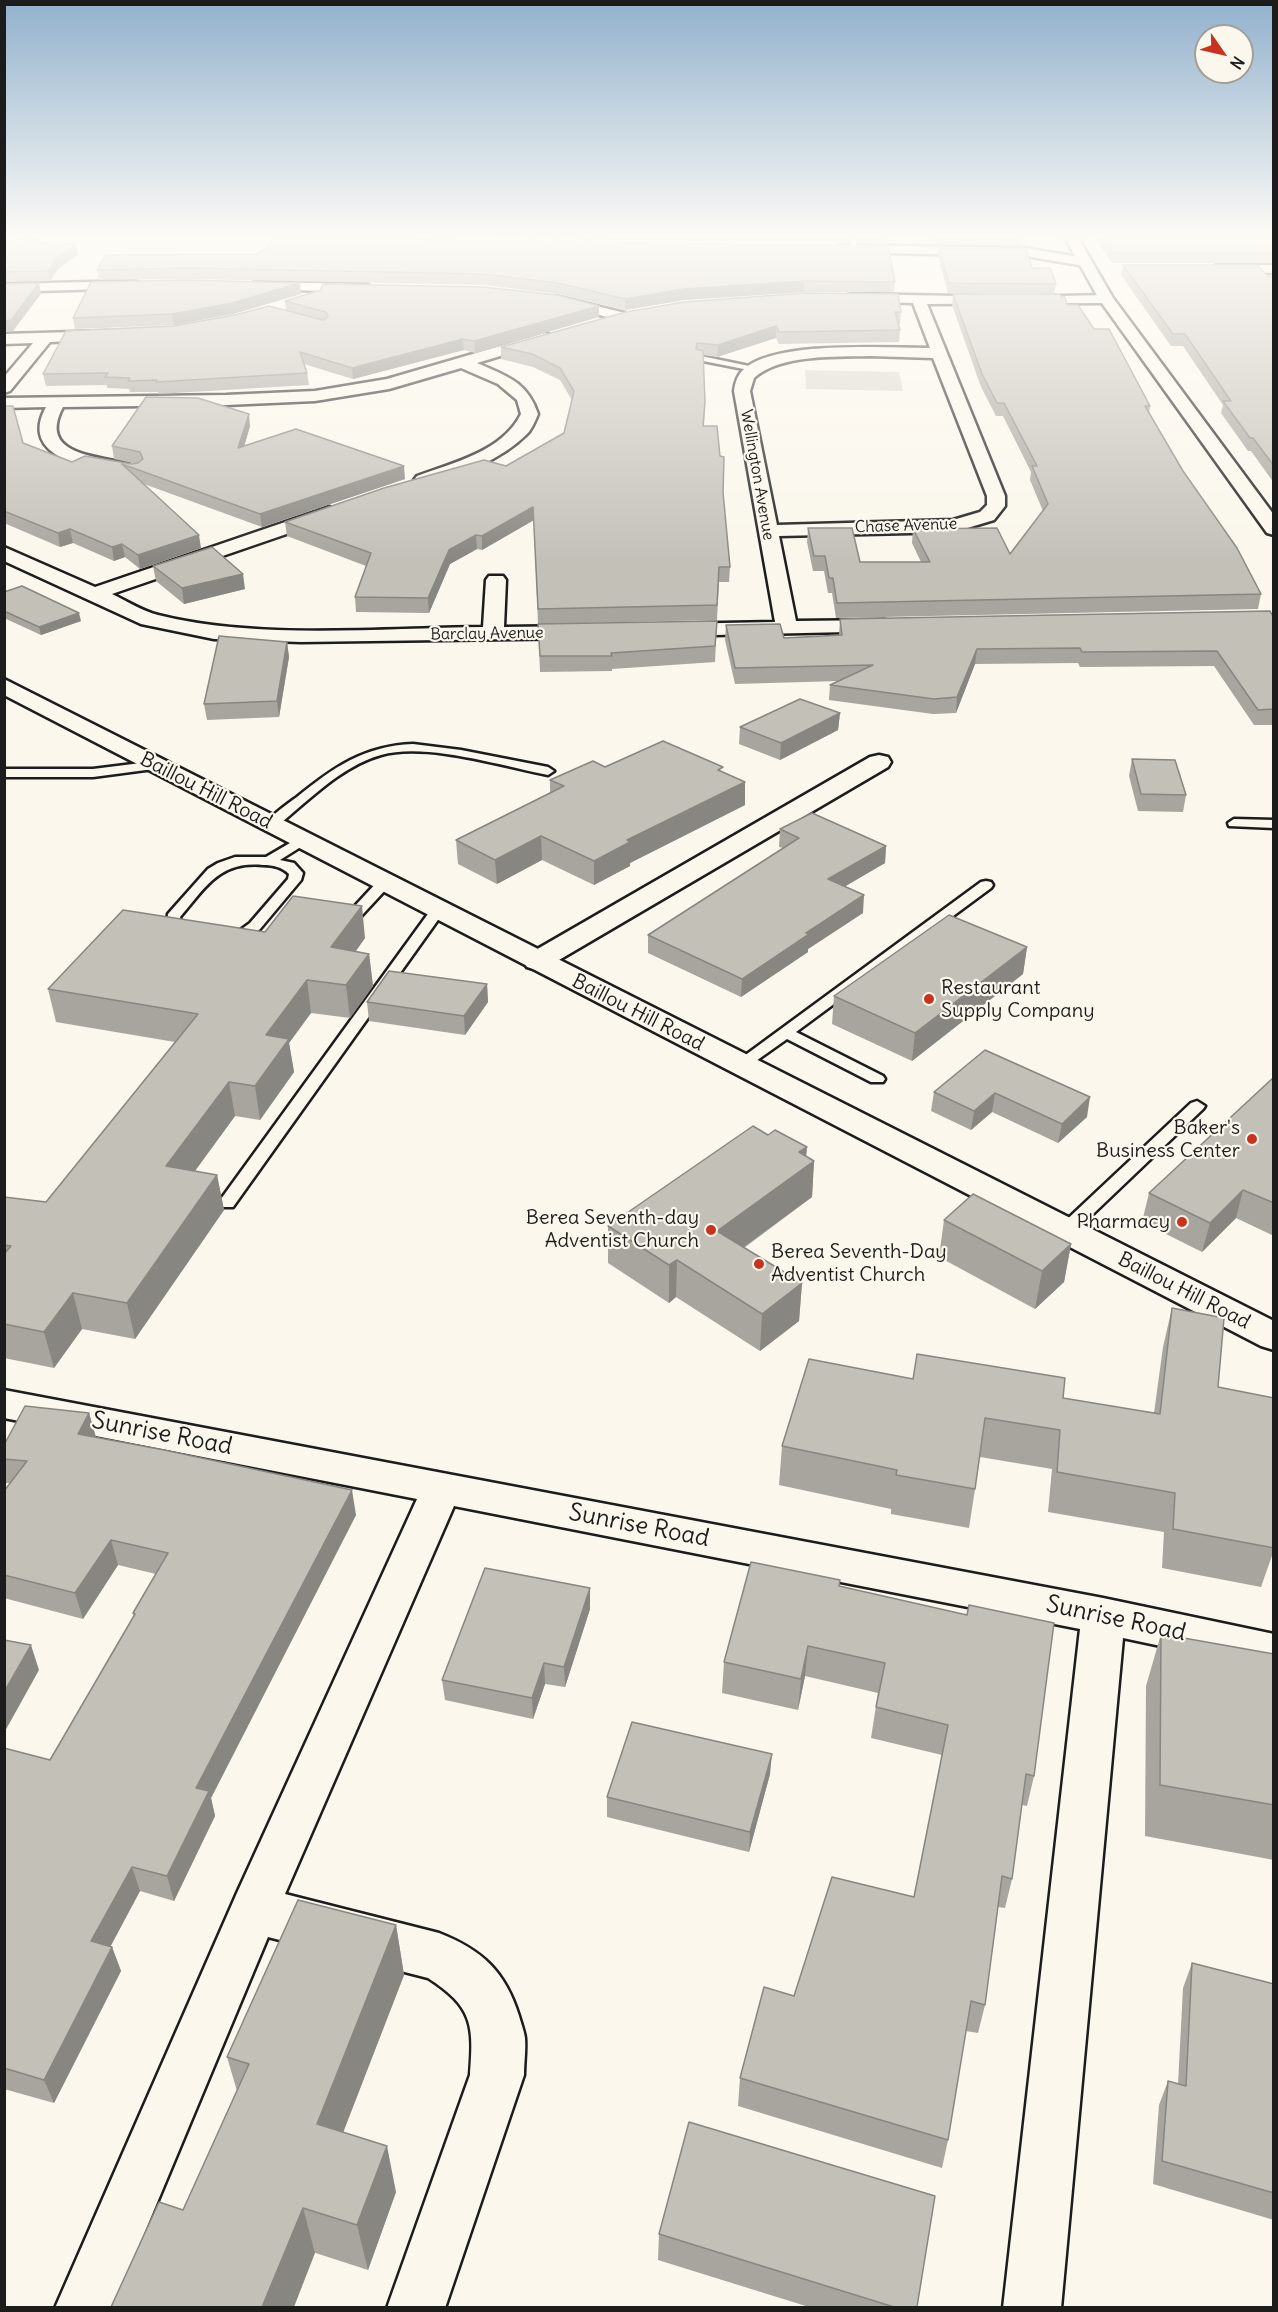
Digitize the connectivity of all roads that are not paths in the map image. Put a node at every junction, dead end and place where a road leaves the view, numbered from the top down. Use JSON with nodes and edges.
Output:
{"nodes":[{"id":1,"x":39,"y":346,"type":"edge"},
{"id":2,"x":520,"y":346,"type":"edge"},
{"id":3,"x":937,"y":346,"type":"edge"},
{"id":4,"x":1140,"y":346,"type":"edge"},
{"id":5,"x":940,"y":353,"type":"junction"},
{"id":6,"x":701,"y":358,"type":"edge"},
{"id":7,"x":463,"y":363,"type":"junction"},
{"id":8,"x":754,"y":369,"type":"junction"},
{"id":9,"x":4,"y":388,"type":"edge"},
{"id":10,"x":57,"y":402,"type":"junction"},
{"id":11,"x":4,"y":403,"type":"edge"},
{"id":12,"x":134,"y":470,"type":"edge"},
{"id":13,"x":402,"y":488,"type":"edge"},
{"id":14,"x":347,"y":507,"type":"edge"},
{"id":15,"x":1274,"y":529,"type":"edge"},
{"id":16,"x":767,"y":531,"type":"junction"},
{"id":17,"x":4,"y":553,"type":"edge"},
{"id":18,"x":496,"y":580,"type":"dead end"},
{"id":19,"x":93,"y":594,"type":"junction"},
{"id":20,"x":905,"y":626,"type":"edge"},
{"id":21,"x":787,"y":628,"type":"junction"},
{"id":22,"x":646,"y":631,"type":"edge"},
{"id":23,"x":599,"y":632,"type":"edge"},
{"id":24,"x":493,"y":634,"type":"junction"},
{"id":25,"x":4,"y":686,"type":"edge"},
{"id":26,"x":879,"y":762,"type":"dead end"},
{"id":27,"x":157,"y":765,"type":"junction"},
{"id":28,"x":548,"y":771,"type":"dead end"},
{"id":29,"x":4,"y":773,"type":"edge"},
{"id":30,"x":1234,"y":823,"type":"dead end"},
{"id":31,"x":271,"y":824,"type":"junction"},
{"id":32,"x":1274,"y":824,"type":"edge"},
{"id":33,"x":302,"y":840,"type":"junction"},
{"id":34,"x":269,"y":861,"type":"junction"},
{"id":35,"x":384,"y":883,"type":"junction"},
{"id":36,"x":986,"y":885,"type":"dead end"},
{"id":37,"x":438,"y":910,"type":"junction"},
{"id":38,"x":340,"y":930,"type":"edge"},
{"id":39,"x":202,"y":932,"type":"edge"},
{"id":40,"x":221,"y":935,"type":"edge"},
{"id":41,"x":537,"y":961,"type":"junction"},
{"id":42,"x":785,"y":1032,"type":"junction"},
{"id":43,"x":741,"y":1065,"type":"junction"},
{"id":44,"x":877,"y":1079,"type":"dead end"},
{"id":45,"x":1197,"y":1106,"type":"dead end"},
{"id":46,"x":227,"y":1203,"type":"dead end"},
{"id":47,"x":1066,"y":1230,"type":"junction"},
{"id":48,"x":1274,"y":1337,"type":"edge"},
{"id":49,"x":7,"y":1410,"type":"edge"},
{"id":50,"x":442,"y":1488,"type":"junction"},
{"id":51,"x":1103,"y":1616,"type":"junction"},
{"id":52,"x":1274,"y":1652,"type":"edge"},
{"id":53,"x":254,"y":1910,"type":"junction"},
{"id":54,"x":84,"y":2307,"type":"edge"},
{"id":55,"x":416,"y":2307,"type":"edge"},
{"id":56,"x":1032,"y":2307,"type":"edge"}],
"edges":[{"from":1,"to":9,"type":"street"},
{"from":2,"to":7,"type":"street"},
{"from":3,"to":5,"type":"street","name":"Chase Avenue"},
{"from":4,"to":15,"type":"street"},
{"from":5,"to":8,"type":"street"},
{"from":5,"to":16,"type":"street","name":"Chase Avenue"},
{"from":6,"to":8,"type":"lane"},
{"from":7,"to":10,"type":"street"},
{"from":7,"to":13,"type":"street"},
{"from":8,"to":16,"type":"street","name":"Wellington Avenue"},
{"from":10,"to":11,"type":"street"},
{"from":10,"to":12,"type":"street"},
{"from":14,"to":19,"type":"street"},
{"from":16,"to":21,"type":"street","name":"Wellington Avenue"},
{"from":17,"to":19,"type":"street","name":"Barclay Avenue"},
{"from":18,"to":24,"type":"street"},
{"from":19,"to":24,"type":"street","name":"Barclay Avenue"},
{"from":20,"to":21,"type":"street"},
{"from":21,"to":22,"type":"street"},
{"from":23,"to":24,"type":"street","name":"Barclay Avenue"},
{"from":25,"to":27,"type":"street","name":"Baillou Hill Road"},
{"from":26,"to":41,"type":"street"},
{"from":27,"to":29,"type":"lane"},
{"from":27,"to":31,"type":"street","name":"Baillou Hill Road"},
{"from":28,"to":31,"type":"lane"},
{"from":30,"to":32,"type":"lane"},
{"from":31,"to":33,"type":"street","name":"Baillou Hill Road"},
{"from":33,"to":34,"type":"lane"},
{"from":33,"to":35,"type":"street","name":"Baillou Hill Road"},
{"from":34,"to":39,"type":"lane"},
{"from":34,"to":40,"type":"lane"},
{"from":35,"to":37,"type":"street","name":"Baillou Hill Road"},
{"from":35,"to":38,"type":"lane"},
{"from":36,"to":42,"type":"lane"},
{"from":37,"to":41,"type":"street","name":"Baillou Hill Road"},
{"from":37,"to":46,"type":"lane"},
{"from":41,"to":43,"type":"street","name":"Baillou Hill Road"},
{"from":42,"to":43,"type":"lane"},
{"from":42,"to":44,"type":"lane"},
{"from":43,"to":47,"type":"street","name":"Baillou Hill Road"},
{"from":45,"to":47,"type":"lane"},
{"from":47,"to":48,"type":"street","name":"Baillou Hill Road"},
{"from":49,"to":50,"type":"street","name":"Sunrise Road"},
{"from":50,"to":51,"type":"street","name":"Sunrise Road"},
{"from":50,"to":53,"type":"street"},
{"from":51,"to":52,"type":"street","name":"Sunrise Road"},
{"from":51,"to":56,"type":"street"},
{"from":53,"to":54,"type":"street"},
{"from":53,"to":55,"type":"street"}]}
